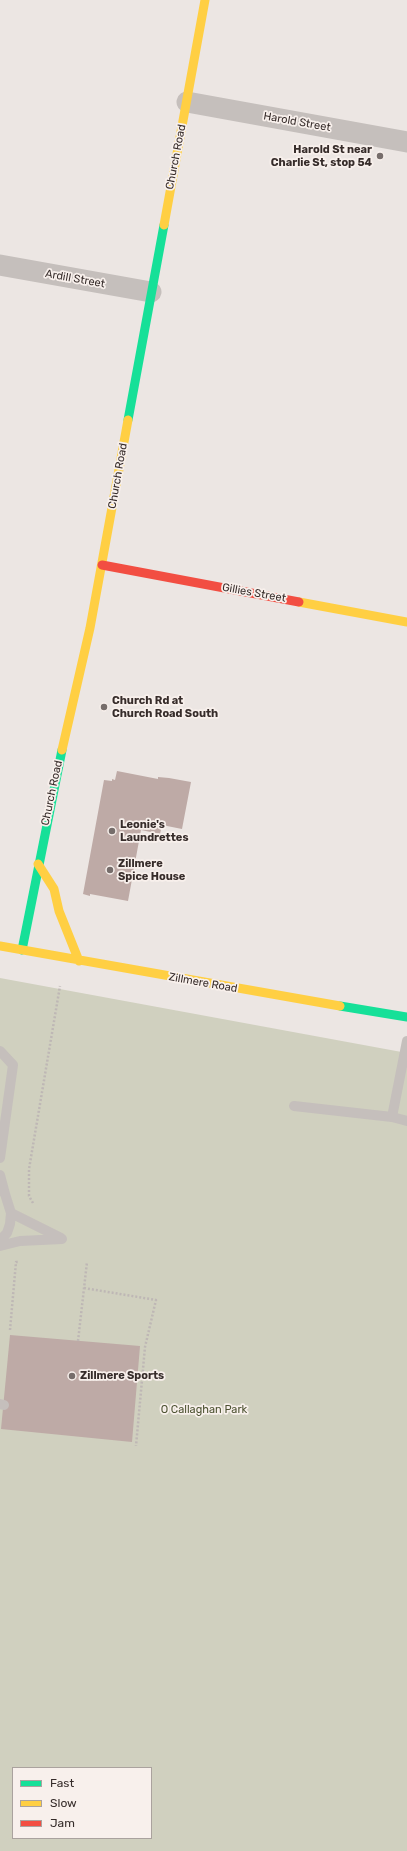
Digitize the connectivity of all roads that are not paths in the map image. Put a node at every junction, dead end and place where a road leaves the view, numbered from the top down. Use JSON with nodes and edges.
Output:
{"nodes":[{"id":1,"x":205,"y":0,"type":"edge"},
{"id":2,"x":187,"y":102,"type":"junction"},
{"id":3,"x":407,"y":142,"type":"edge"},
{"id":4,"x":0,"y":265,"type":"edge"},
{"id":5,"x":151,"y":292,"type":"junction"},
{"id":6,"x":102,"y":565,"type":"junction"},
{"id":7,"x":407,"y":622,"type":"edge"},
{"id":8,"x":38,"y":864,"type":"junction"},
{"id":9,"x":0,"y":946,"type":"edge"},
{"id":10,"x":22,"y":950,"type":"junction"},
{"id":11,"x":79,"y":961,"type":"junction"},
{"id":12,"x":407,"y":1017,"type":"edge"},
{"id":13,"x":407,"y":1040,"type":"edge"},
{"id":14,"x":0,"y":1051,"type":"edge"},
{"id":15,"x":294,"y":1106,"type":"dead end"},
{"id":16,"x":392,"y":1117,"type":"junction"},
{"id":17,"x":407,"y":1121,"type":"edge"},
{"id":18,"x":0,"y":1158,"type":"edge"},
{"id":19,"x":0,"y":1175,"type":"edge"},
{"id":20,"x":2,"y":1191,"type":"edge"},
{"id":21,"x":11,"y":1213,"type":"junction"},
{"id":22,"x":0,"y":1240,"type":"edge"},
{"id":23,"x":0,"y":1246,"type":"edge"}],
"edges":[{"from":1,"to":2,"type":"street","name":"Church Road"},
{"from":2,"to":3,"type":"street","name":"Harold Street"},
{"from":2,"to":5,"type":"street","name":"Church Road"},
{"from":4,"to":5,"type":"street","name":"Ardill Street"},
{"from":5,"to":6,"type":"street","name":"Church Road"},
{"from":6,"to":7,"type":"street","name":"Gillies Street"},
{"from":6,"to":8,"type":"street","name":"Church Road"},
{"from":8,"to":10,"type":"street","name":"Church Road"},
{"from":8,"to":11,"type":"street"},
{"from":9,"to":10,"type":"street","name":"Zillmere Road"},
{"from":10,"to":11,"type":"street","name":"Zillmere Road"},
{"from":11,"to":12,"type":"street","name":"Zillmere Road"},
{"from":13,"to":16,"type":"lane"},
{"from":14,"to":18,"type":"lane"},
{"from":15,"to":16,"type":"lane"},
{"from":16,"to":17,"type":"lane"},
{"from":19,"to":20,"type":"lane"},
{"from":20,"to":21,"type":"lane"},
{"from":21,"to":22,"type":"lane"},
{"from":21,"to":23,"type":"lane"}]}
